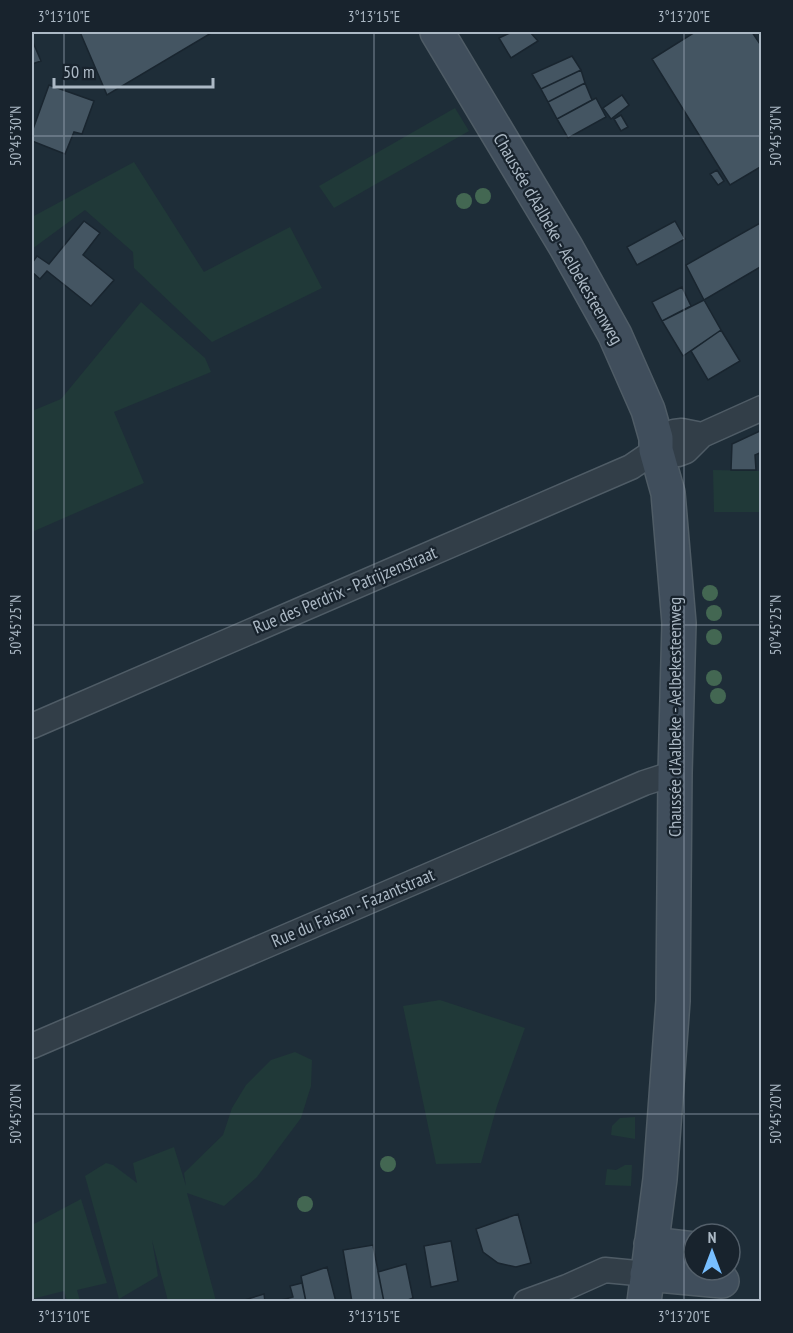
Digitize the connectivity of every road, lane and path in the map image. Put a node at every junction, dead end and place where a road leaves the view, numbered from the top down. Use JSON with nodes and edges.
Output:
{"nodes":[{"id":1,"x":437,"y":32,"type":"edge"},
{"id":2,"x":762,"y":408,"type":"edge"},
{"id":3,"x":656,"y":450,"type":"junction"},
{"id":4,"x":32,"y":726,"type":"edge"},
{"id":5,"x":675,"y":773,"type":"junction"},
{"id":6,"x":32,"y":1046,"type":"edge"},
{"id":7,"x":682,"y":1256,"type":"edge"},
{"id":8,"x":647,"y":1273,"type":"edge"},
{"id":9,"x":726,"y":1284,"type":"edge"},
{"id":10,"x":526,"y":1302,"type":"edge"}],
"edges":[{"from":1,"to":3,"type":"main road","name":"Chaussée d'Aalbeke - Aelbekesteenweg"},
{"from":2,"to":3,"type":"street"},
{"from":3,"to":4,"type":"street","name":"Rue des Perdrix - Patrijzenstraat"},
{"from":3,"to":5,"type":"main road","name":"Chaussée d'Aalbeke - Aelbekesteenweg"},
{"from":5,"to":6,"type":"street","name":"Rue du Faisan - Fazantstraat"},
{"from":5,"to":8,"type":"main road","name":"Chaussée d'Aalbeke - Aelbekesteenweg"},
{"from":7,"to":8,"type":"main road"},
{"from":8,"to":9,"type":"main road"},
{"from":8,"to":10,"type":"street"}]}
